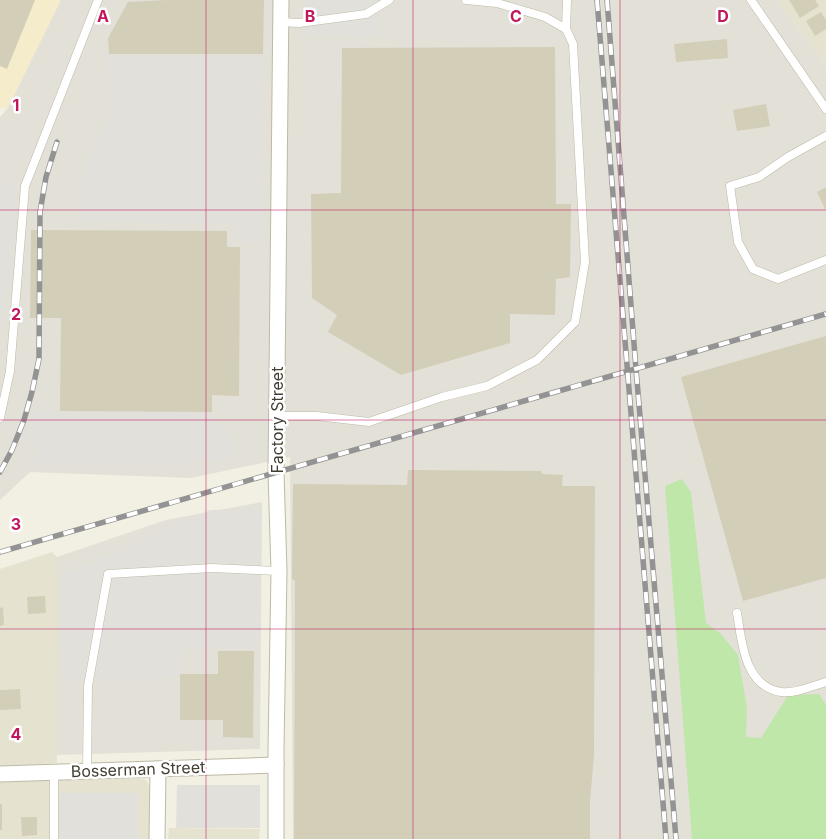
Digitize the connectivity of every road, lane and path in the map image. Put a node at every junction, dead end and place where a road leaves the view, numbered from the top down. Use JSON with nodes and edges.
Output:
{"nodes":[{"id":1,"x":98,"y":0,"type":"edge"},
{"id":2,"x":281,"y":0,"type":"edge"},
{"id":3,"x":389,"y":0,"type":"edge"},
{"id":4,"x":466,"y":0,"type":"edge"},
{"id":5,"x":567,"y":0,"type":"edge"},
{"id":6,"x":750,"y":0,"type":"edge"},
{"id":7,"x":280,"y":22,"type":"junction"},
{"id":8,"x":566,"y":30,"type":"junction"},
{"id":9,"x":826,"y":109,"type":"edge"},
{"id":10,"x":826,"y":136,"type":"edge"},
{"id":11,"x":826,"y":260,"type":"edge"},
{"id":12,"x":277,"y":416,"type":"junction"},
{"id":13,"x":0,"y":418,"type":"edge"},
{"id":14,"x":279,"y":570,"type":"junction"},
{"id":15,"x":737,"y":613,"type":"dead end"},
{"id":16,"x":826,"y":682,"type":"edge"},
{"id":17,"x":276,"y":765,"type":"junction"},
{"id":18,"x":158,"y":769,"type":"junction"},
{"id":19,"x":87,"y":771,"type":"junction"},
{"id":20,"x":54,"y":772,"type":"junction"},
{"id":21,"x":0,"y":774,"type":"edge"},
{"id":22,"x":54,"y":839,"type":"edge"},
{"id":23,"x":157,"y":839,"type":"edge"},
{"id":24,"x":276,"y":839,"type":"edge"}],
"edges":[{"from":1,"to":13,"type":"lane"},
{"from":2,"to":7,"type":"street","name":"Factory Street"},
{"from":3,"to":7,"type":"lane"},
{"from":4,"to":8,"type":"lane"},
{"from":5,"to":8,"type":"lane"},
{"from":6,"to":9,"type":"lane"},
{"from":7,"to":12,"type":"street","name":"Factory Street"},
{"from":8,"to":12,"type":"lane"},
{"from":10,"to":11,"type":"lane"},
{"from":12,"to":14,"type":"street","name":"Factory Street"},
{"from":14,"to":17,"type":"street","name":"Factory Street"},
{"from":14,"to":19,"type":"lane"},
{"from":15,"to":16,"type":"lane"},
{"from":17,"to":18,"type":"street","name":"Bosserman Street"},
{"from":17,"to":24,"type":"street","name":"Factory Street"},
{"from":18,"to":19,"type":"street","name":"Bosserman Street"},
{"from":18,"to":23,"type":"street"},
{"from":19,"to":20,"type":"street","name":"Bosserman Street"},
{"from":20,"to":21,"type":"street","name":"Bosserman Street"},
{"from":20,"to":22,"type":"lane"}]}
